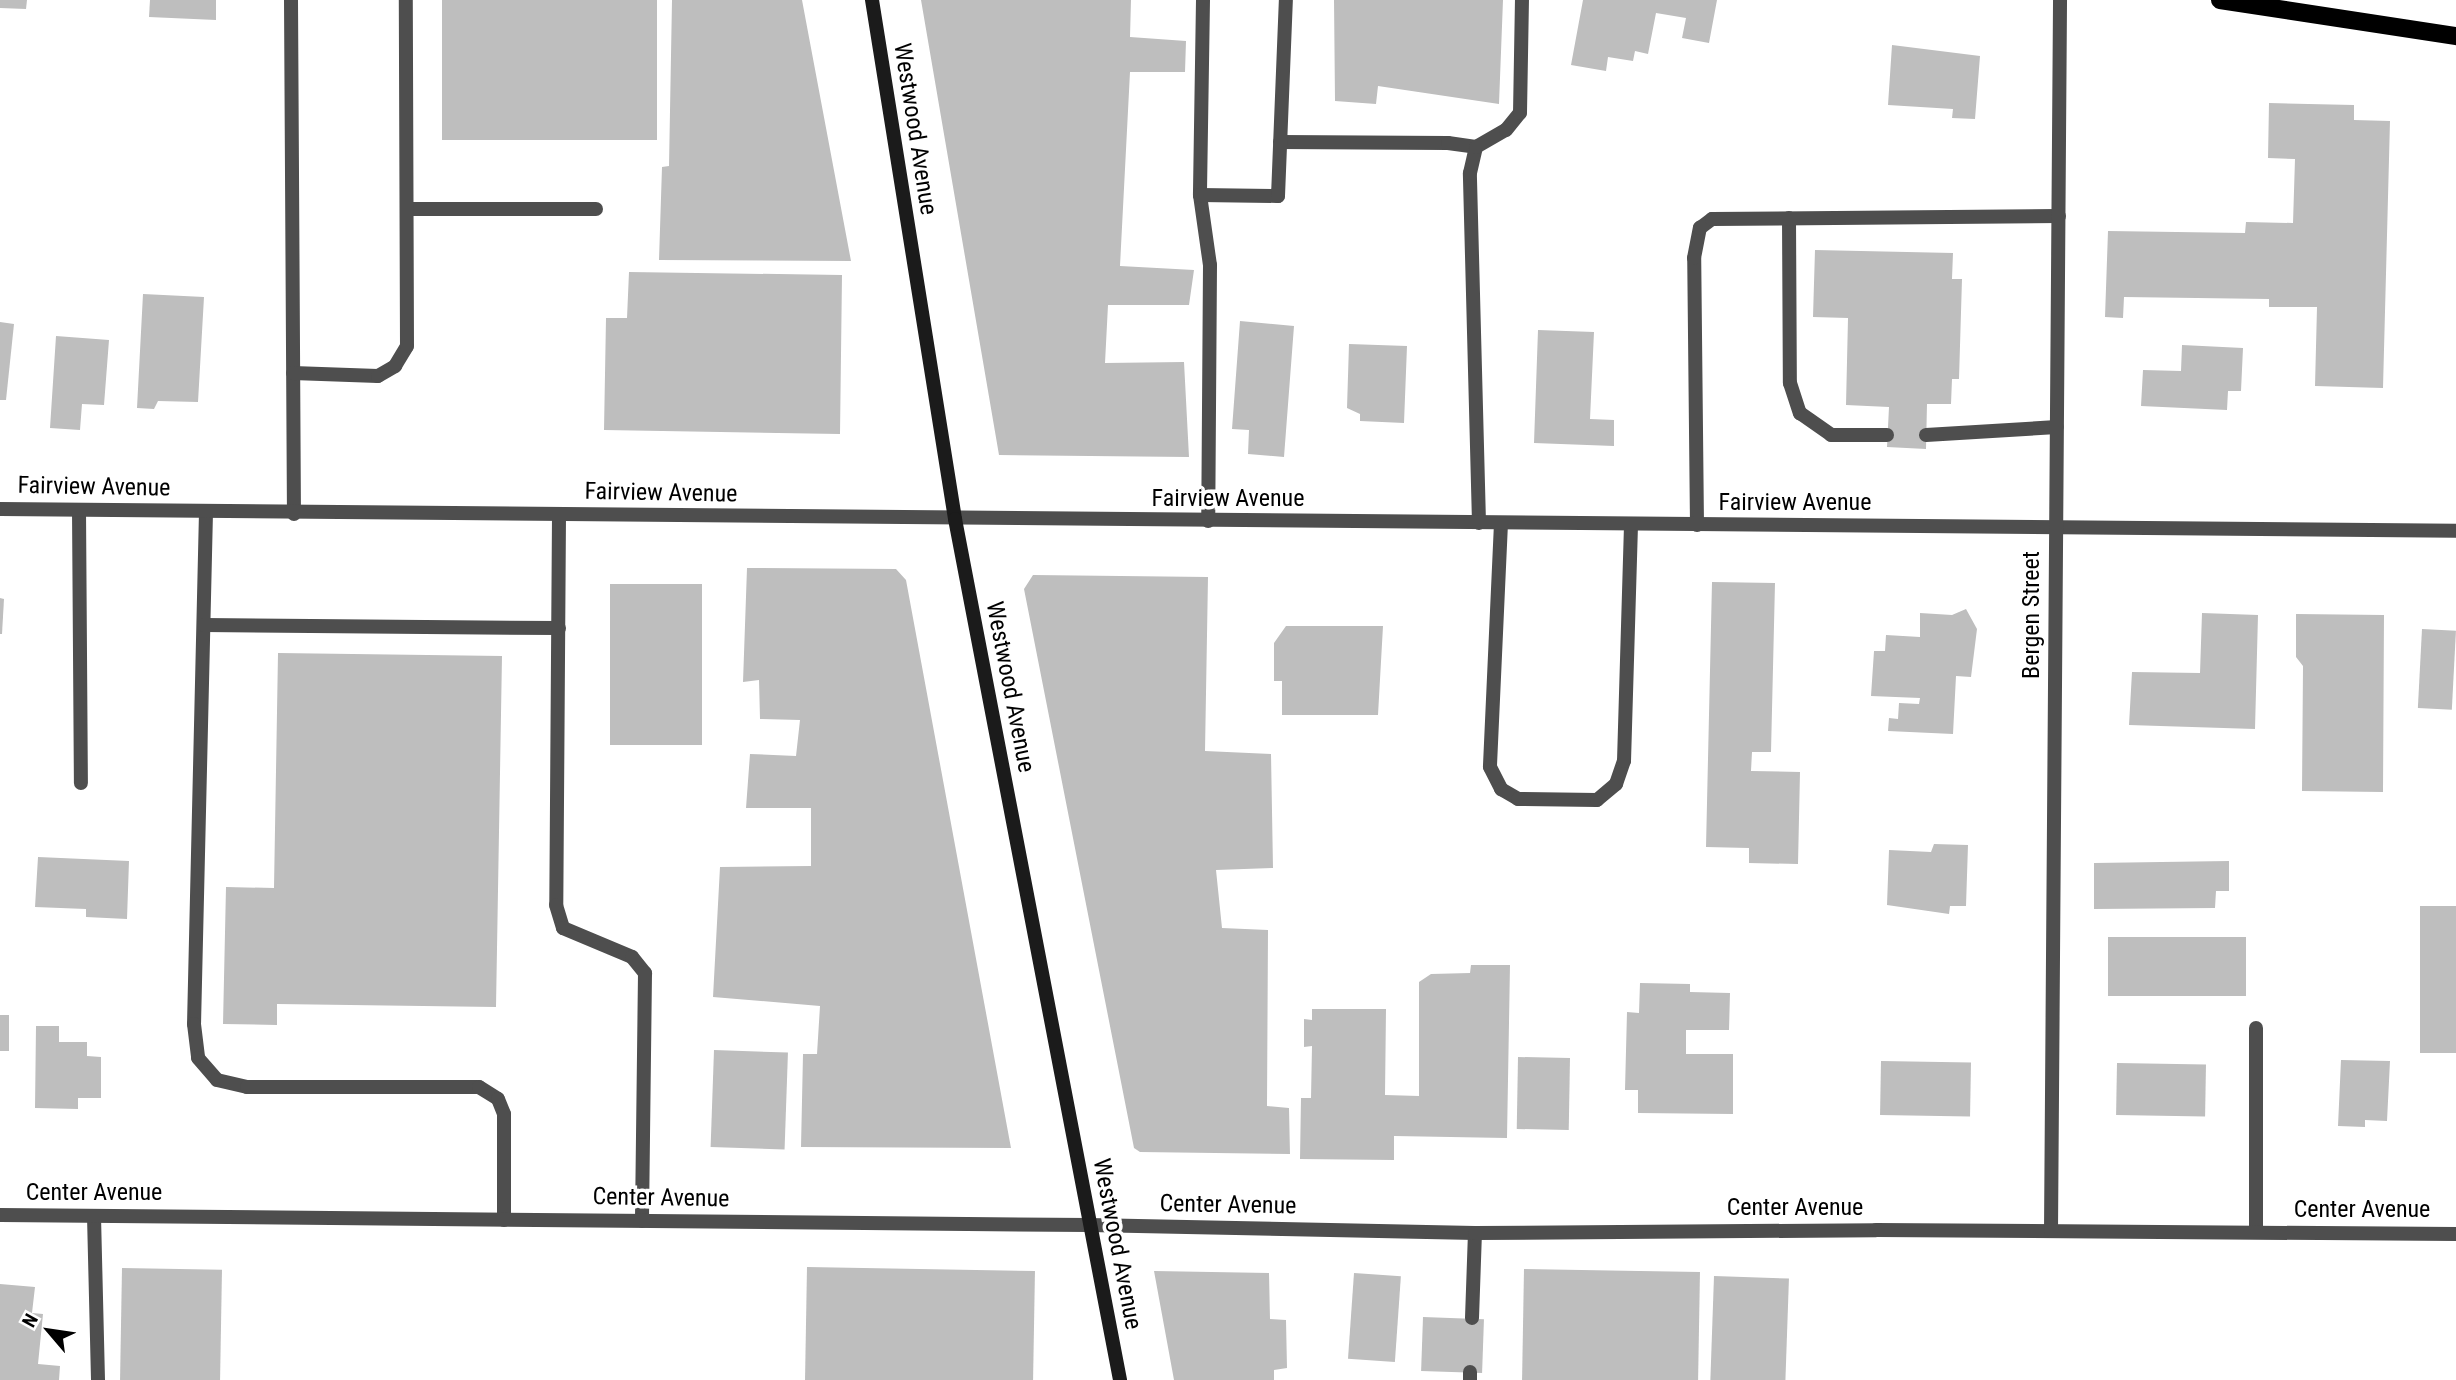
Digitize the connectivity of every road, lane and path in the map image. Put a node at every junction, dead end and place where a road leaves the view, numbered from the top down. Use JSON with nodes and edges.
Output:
{"nodes":[{"id":1,"x":291,"y":0,"type":"edge"},
{"id":2,"x":406,"y":0,"type":"edge"},
{"id":3,"x":872,"y":0,"type":"edge"},
{"id":4,"x":1203,"y":0,"type":"edge"},
{"id":5,"x":1286,"y":0,"type":"edge"},
{"id":6,"x":1522,"y":0,"type":"edge"},
{"id":7,"x":2060,"y":0,"type":"edge"},
{"id":8,"x":2220,"y":0,"type":"edge"},
{"id":9,"x":2456,"y":36,"type":"edge"},
{"id":10,"x":1280,"y":142,"type":"junction"},
{"id":11,"x":1476,"y":147,"type":"junction"},
{"id":12,"x":1200,"y":195,"type":"junction"},
{"id":13,"x":407,"y":209,"type":"junction"},
{"id":14,"x":596,"y":209,"type":"dead end"},
{"id":15,"x":2059,"y":216,"type":"junction"},
{"id":16,"x":1789,"y":218,"type":"junction"},
{"id":17,"x":293,"y":373,"type":"junction"},
{"id":18,"x":2057,"y":427,"type":"junction"},
{"id":19,"x":1887,"y":435,"type":"dead end"},
{"id":20,"x":1926,"y":435,"type":"dead end"},
{"id":21,"x":0,"y":509,"type":"edge"},
{"id":22,"x":79,"y":510,"type":"junction"},
{"id":23,"x":206,"y":512,"type":"junction"},
{"id":24,"x":294,"y":514,"type":"junction"},
{"id":25,"x":559,"y":515,"type":"junction"},
{"id":26,"x":955,"y":519,"type":"junction"},
{"id":27,"x":1208,"y":521,"type":"junction"},
{"id":28,"x":1479,"y":523,"type":"junction"},
{"id":29,"x":1501,"y":523,"type":"junction"},
{"id":30,"x":1631,"y":524,"type":"junction"},
{"id":31,"x":1697,"y":525,"type":"junction"},
{"id":32,"x":2056,"y":527,"type":"junction"},
{"id":33,"x":2456,"y":531,"type":"edge"},
{"id":34,"x":204,"y":625,"type":"junction"},
{"id":35,"x":559,"y":628,"type":"junction"},
{"id":36,"x":80,"y":783,"type":"dead end"},
{"id":37,"x":2256,"y":1028,"type":"dead end"},
{"id":38,"x":0,"y":1215,"type":"edge"},
{"id":39,"x":94,"y":1216,"type":"junction"},
{"id":40,"x":504,"y":1220,"type":"junction"},
{"id":41,"x":642,"y":1220,"type":"junction"},
{"id":42,"x":1089,"y":1225,"type":"junction"},
{"id":43,"x":2051,"y":1231,"type":"junction"},
{"id":44,"x":2256,"y":1232,"type":"junction"},
{"id":45,"x":1475,"y":1233,"type":"junction"},
{"id":46,"x":2456,"y":1234,"type":"edge"},
{"id":47,"x":1472,"y":1318,"type":"dead end"},
{"id":48,"x":98,"y":1380,"type":"edge"},
{"id":49,"x":1121,"y":1380,"type":"edge"}],
"edges":[{"from":1,"to":17,"type":"street"},
{"from":2,"to":13,"type":"street"},
{"from":3,"to":26,"type":"main road","name":"Westwood Avenue"},
{"from":4,"to":12,"type":"street"},
{"from":5,"to":10,"type":"street"},
{"from":6,"to":11,"type":"street"},
{"from":7,"to":15,"type":"street","name":"Bergen Street"},
{"from":8,"to":9,"type":"main road"},
{"from":10,"to":11,"type":"street"},
{"from":10,"to":12,"type":"street"},
{"from":11,"to":28,"type":"street"},
{"from":12,"to":27,"type":"street"},
{"from":13,"to":14,"type":"street"},
{"from":13,"to":17,"type":"street"},
{"from":15,"to":16,"type":"street"},
{"from":15,"to":18,"type":"street","name":"Bergen Street"},
{"from":16,"to":19,"type":"street"},
{"from":16,"to":31,"type":"street"},
{"from":17,"to":24,"type":"street"},
{"from":18,"to":20,"type":"street"},
{"from":18,"to":32,"type":"street","name":"Bergen Street"},
{"from":21,"to":22,"type":"street","name":"Fairview Avenue"},
{"from":22,"to":23,"type":"street","name":"Fairview Avenue"},
{"from":22,"to":36,"type":"street"},
{"from":23,"to":24,"type":"street","name":"Fairview Avenue"},
{"from":23,"to":34,"type":"street"},
{"from":24,"to":25,"type":"street","name":"Fairview Avenue"},
{"from":25,"to":26,"type":"street","name":"Fairview Avenue"},
{"from":25,"to":35,"type":"street"},
{"from":26,"to":27,"type":"street","name":"Fairview Avenue"},
{"from":26,"to":42,"type":"main road","name":"Westwood Avenue"},
{"from":27,"to":28,"type":"street","name":"Fairview Avenue"},
{"from":28,"to":29,"type":"street","name":"Fairview Avenue"},
{"from":29,"to":30,"type":"street","name":"Fairview Avenue"},
{"from":29,"to":30,"type":"street"},
{"from":30,"to":31,"type":"street","name":"Fairview Avenue"},
{"from":31,"to":32,"type":"street","name":"Fairview Avenue"},
{"from":32,"to":33,"type":"street","name":"Fairview Avenue"},
{"from":32,"to":43,"type":"street","name":"Bergen Street"},
{"from":34,"to":35,"type":"street"},
{"from":34,"to":40,"type":"street"},
{"from":35,"to":41,"type":"street"},
{"from":37,"to":44,"type":"street"},
{"from":38,"to":39,"type":"street","name":"Center Avenue"},
{"from":39,"to":40,"type":"street","name":"Center Avenue"},
{"from":39,"to":48,"type":"street"},
{"from":40,"to":41,"type":"street","name":"Center Avenue"},
{"from":41,"to":42,"type":"street","name":"Center Avenue"},
{"from":42,"to":45,"type":"street","name":"Center Avenue"},
{"from":42,"to":49,"type":"main road","name":"Westwood Avenue"},
{"from":43,"to":44,"type":"street","name":"Center Avenue"},
{"from":43,"to":45,"type":"street","name":"Center Avenue"},
{"from":44,"to":46,"type":"street","name":"Center Avenue"},
{"from":45,"to":47,"type":"street"}]}
